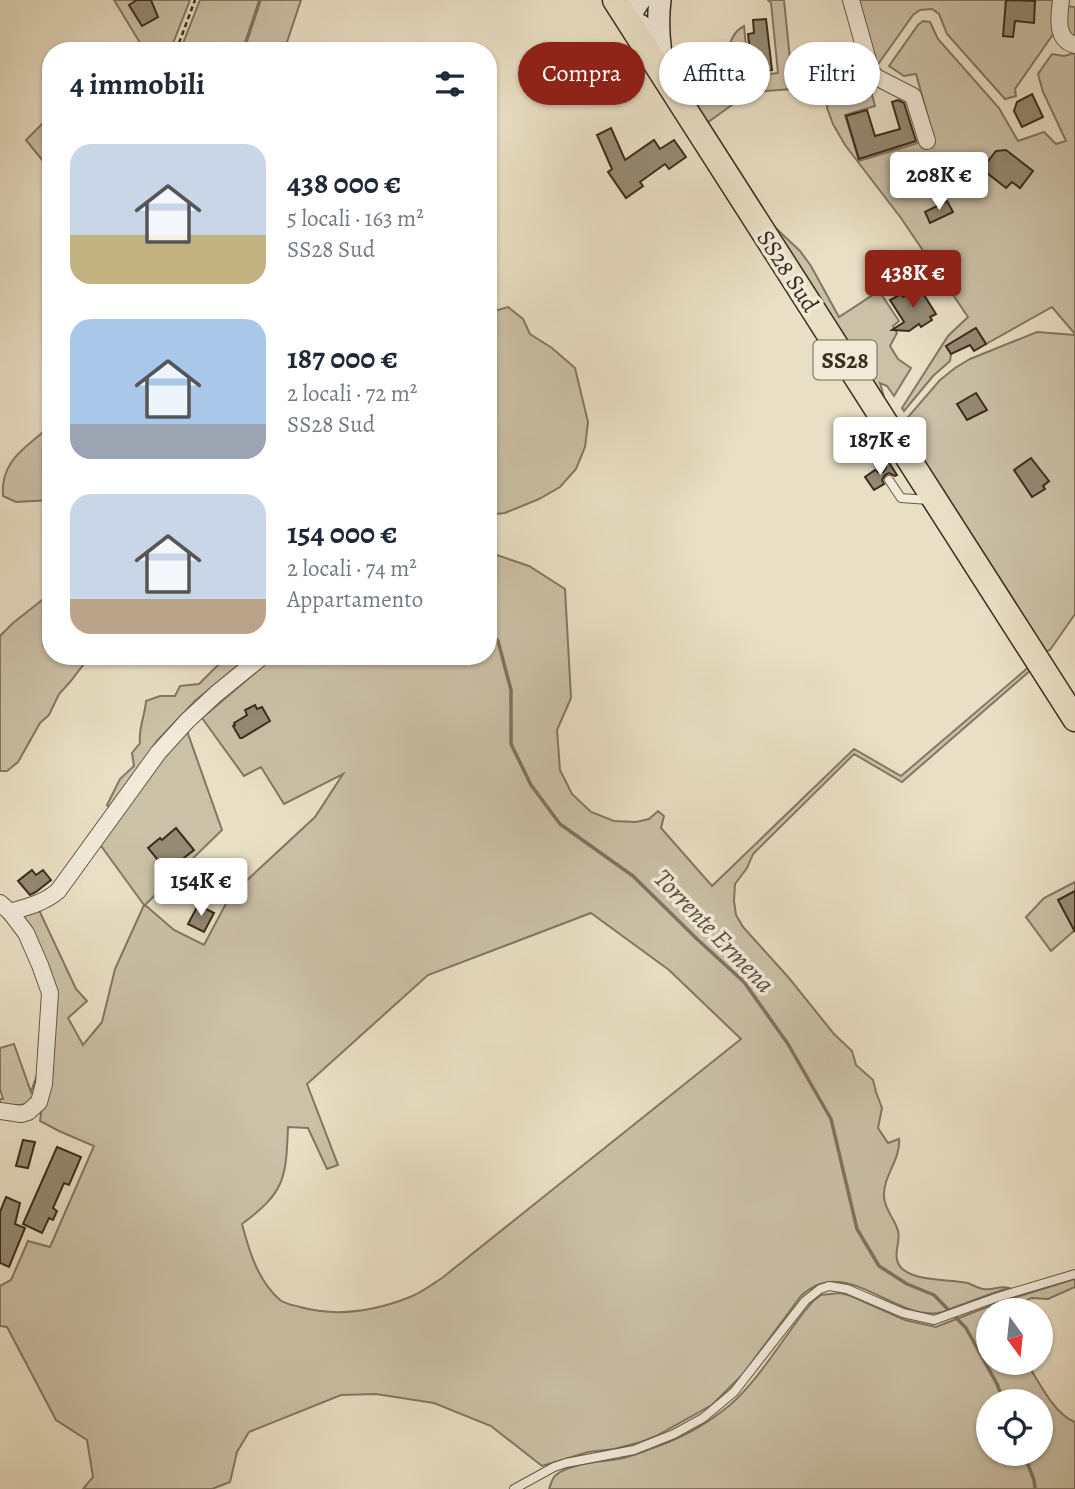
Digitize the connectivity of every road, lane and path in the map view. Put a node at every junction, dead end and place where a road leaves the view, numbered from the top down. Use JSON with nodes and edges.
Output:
{"nodes":[{"id":1,"x":195,"y":0,"type":"edge"},
{"id":2,"x":617,"y":0,"type":"edge"},
{"id":3,"x":639,"y":0,"type":"edge"},
{"id":4,"x":851,"y":0,"type":"edge"},
{"id":5,"x":1060,"y":0,"type":"edge"},
{"id":6,"x":659,"y":6,"type":"edge"},
{"id":7,"x":632,"y":25,"type":"junction"},
{"id":8,"x":179,"y":42,"type":"edge"},
{"id":9,"x":659,"y":44,"type":"edge"},
{"id":10,"x":1075,"y":45,"type":"edge"},
{"id":11,"x":659,"y":68,"type":"edge"},
{"id":12,"x":683,"y":105,"type":"edge"},
{"id":13,"x":927,"y":141,"type":"dead end"},
{"id":14,"x":881,"y":417,"type":"junction"},
{"id":15,"x":880,"y":467,"type":"dead end"},
{"id":16,"x":889,"y":480,"type":"dead end"},
{"id":17,"x":934,"y":500,"type":"junction"},
{"id":18,"x":252,"y":665,"type":"edge"},
{"id":19,"x":1075,"y":719,"type":"edge"},
{"id":20,"x":5,"y":907,"type":"edge"},
{"id":21,"x":0,"y":1111,"type":"edge"},
{"id":22,"x":1075,"y":1274,"type":"edge"},
{"id":23,"x":514,"y":1489,"type":"edge"}],
"edges":[{"from":1,"to":8,"type":"path"},
{"from":2,"to":3,"type":"main road"},
{"from":2,"to":7,"type":"main road","name":"SS28 Sud","number":"SS28"},
{"from":3,"to":7,"type":"main road"},
{"from":4,"to":13,"type":"street"},
{"from":5,"to":10,"type":"street"},
{"from":6,"to":7,"type":"main road"},
{"from":6,"to":9,"type":"main road"},
{"from":7,"to":11,"type":"main road","name":"SS28 Sud","number":"SS28"},
{"from":12,"to":14,"type":"main road","name":"SS28 Sud","number":"SS28"},
{"from":14,"to":15,"type":"lane"},
{"from":14,"to":17,"type":"main road","name":"SS28 Sud","number":"SS28"},
{"from":16,"to":17,"type":"lane"},
{"from":17,"to":19,"type":"main road","name":"SS28 Sud","number":"SS28"},
{"from":18,"to":20,"type":"street"},
{"from":20,"to":21,"type":"street"},
{"from":22,"to":23,"type":"lane"}]}
